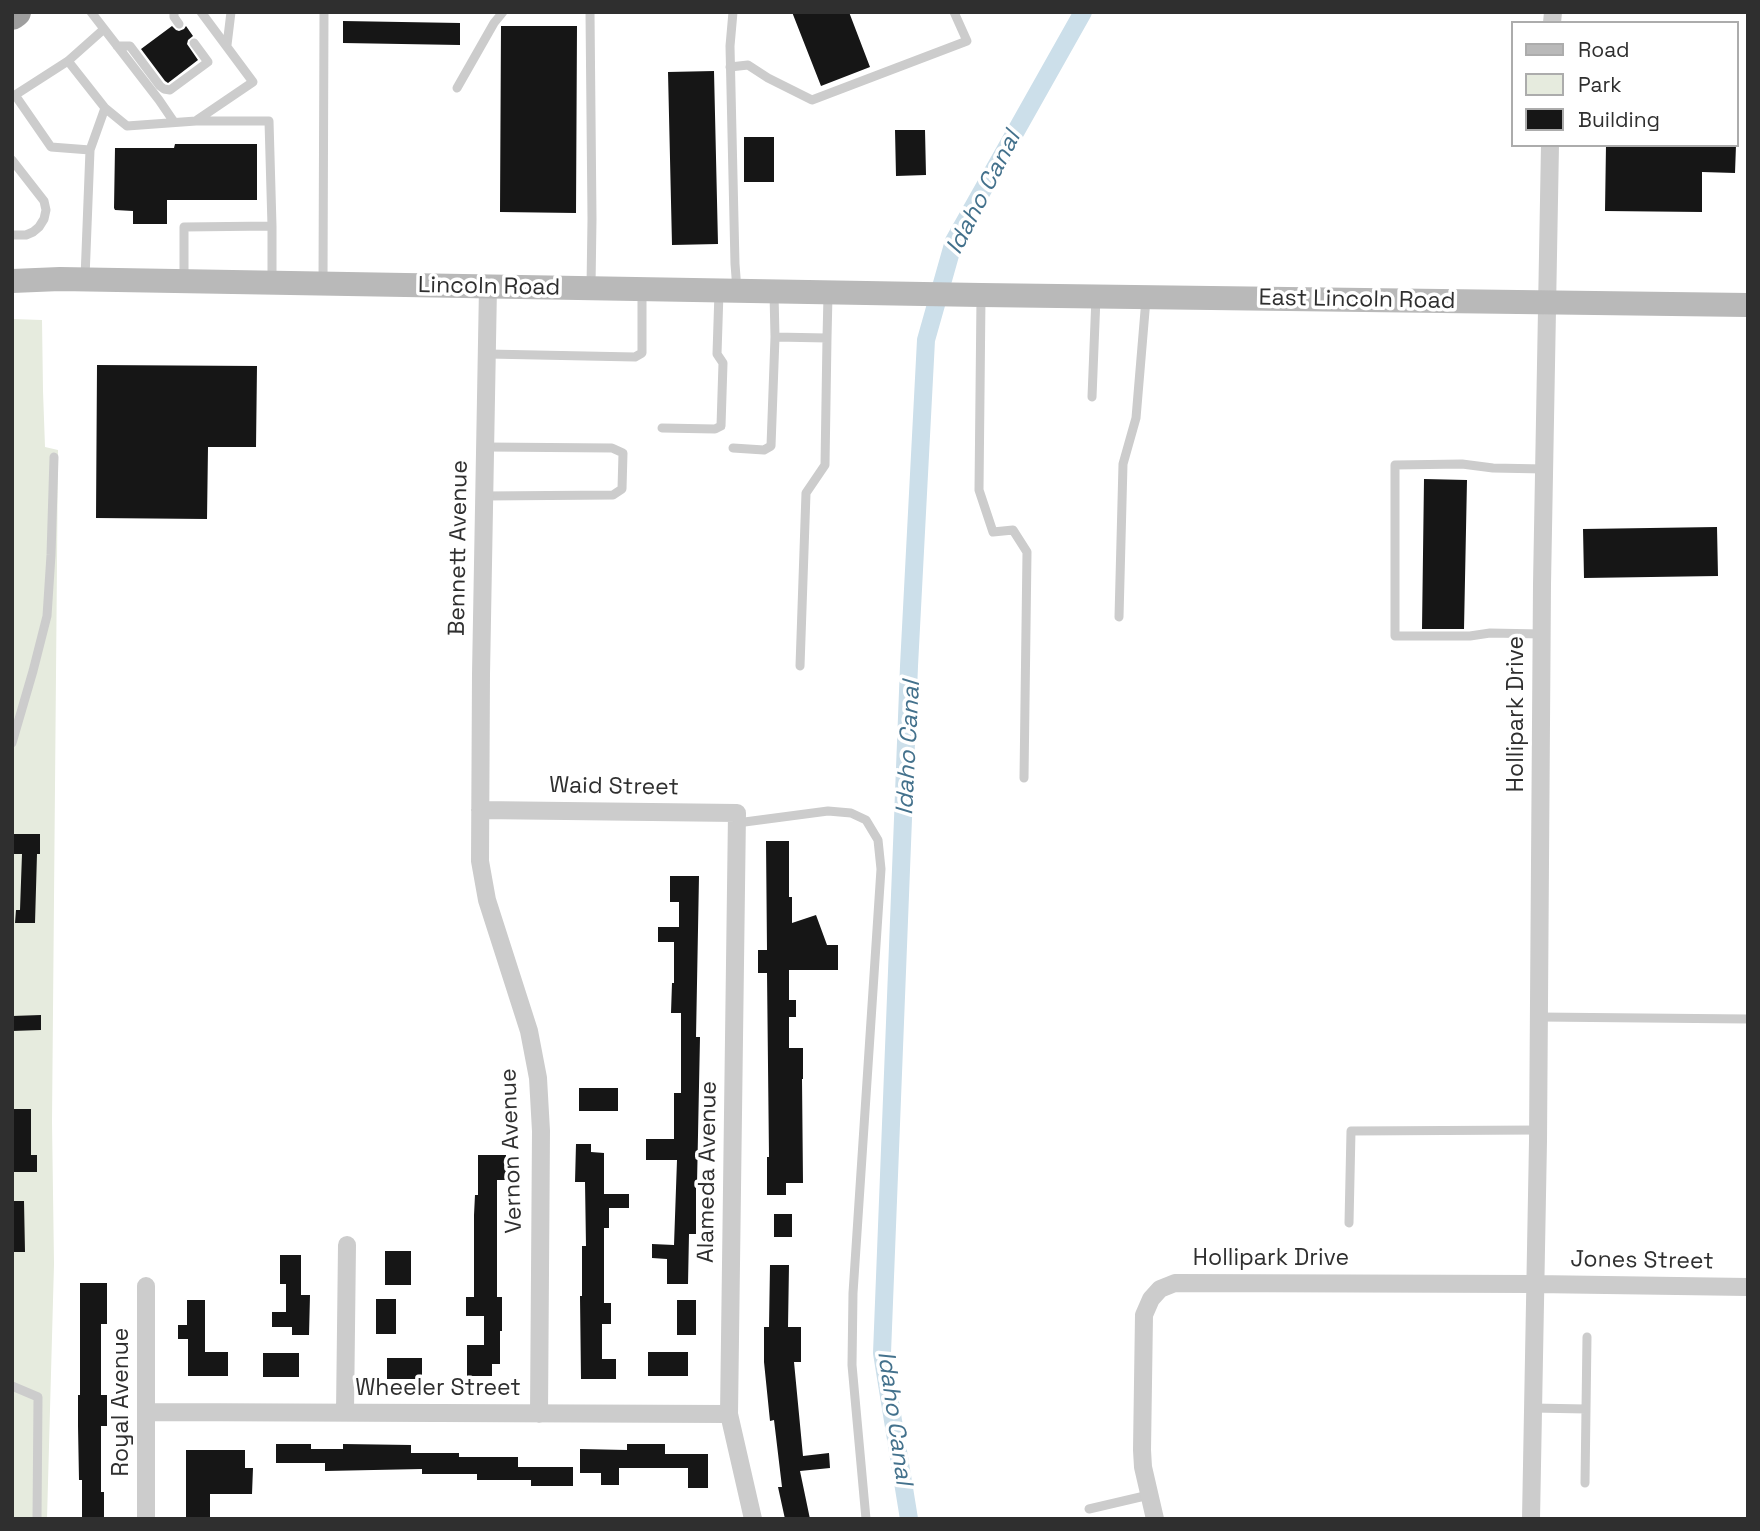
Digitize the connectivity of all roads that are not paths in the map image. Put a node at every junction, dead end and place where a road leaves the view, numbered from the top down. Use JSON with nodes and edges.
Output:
{"nodes":[{"id":1,"x":91,"y":12,"type":"edge"},
{"id":2,"x":174,"y":12,"type":"edge"},
{"id":3,"x":201,"y":12,"type":"edge"},
{"id":4,"x":231,"y":12,"type":"edge"},
{"id":5,"x":324,"y":12,"type":"edge"},
{"id":6,"x":503,"y":12,"type":"edge"},
{"id":7,"x":590,"y":12,"type":"edge"},
{"id":8,"x":733,"y":12,"type":"edge"},
{"id":9,"x":954,"y":12,"type":"edge"},
{"id":10,"x":179,"y":24,"type":"dead end"},
{"id":11,"x":104,"y":29,"type":"junction"},
{"id":12,"x":194,"y":43,"type":"dead end"},
{"id":13,"x":227,"y":45,"type":"junction"},
{"id":14,"x":117,"y":46,"type":"junction"},
{"id":15,"x":68,"y":61,"type":"junction"},
{"id":16,"x":730,"y":67,"type":"junction"},
{"id":17,"x":457,"y":88,"type":"dead end"},
{"id":18,"x":14,"y":96,"type":"edge"},
{"id":19,"x":105,"y":108,"type":"junction"},
{"id":20,"x":196,"y":121,"type":"junction"},
{"id":21,"x":174,"y":122,"type":"junction"},
{"id":22,"x":1550,"y":147,"type":"edge"},
{"id":23,"x":90,"y":150,"type":"junction"},
{"id":24,"x":12,"y":160,"type":"edge"},
{"id":25,"x":272,"y":226,"type":"junction"},
{"id":26,"x":12,"y":235,"type":"edge"},
{"id":27,"x":85,"y":279,"type":"junction"},
{"id":28,"x":12,"y":281,"type":"edge"},
{"id":29,"x":184,"y":282,"type":"junction"},
{"id":30,"x":272,"y":284,"type":"junction"},
{"id":31,"x":323,"y":285,"type":"junction"},
{"id":32,"x":488,"y":287,"type":"junction"},
{"id":33,"x":591,"y":289,"type":"junction"},
{"id":34,"x":642,"y":289,"type":"junction"},
{"id":35,"x":728,"y":291,"type":"junction"},
{"id":36,"x":774,"y":292,"type":"junction"},
{"id":37,"x":828,"y":292,"type":"junction"},
{"id":38,"x":974,"y":295,"type":"junction"},
{"id":39,"x":1096,"y":296,"type":"junction"},
{"id":40,"x":1146,"y":297,"type":"junction"},
{"id":41,"x":1547,"y":302,"type":"junction"},
{"id":42,"x":1748,"y":305,"type":"edge"},
{"id":43,"x":775,"y":337,"type":"junction"},
{"id":44,"x":827,"y":338,"type":"junction"},
{"id":45,"x":488,"y":354,"type":"junction"},
{"id":46,"x":1092,"y":397,"type":"dead end"},
{"id":47,"x":662,"y":428,"type":"dead end"},
{"id":48,"x":486,"y":447,"type":"junction"},
{"id":49,"x":733,"y":448,"type":"dead end"},
{"id":50,"x":54,"y":457,"type":"dead end"},
{"id":51,"x":1544,"y":469,"type":"junction"},
{"id":52,"x":485,"y":496,"type":"junction"},
{"id":53,"x":1119,"y":617,"type":"dead end"},
{"id":54,"x":1542,"y":634,"type":"junction"},
{"id":55,"x":800,"y":666,"type":"dead end"},
{"id":56,"x":12,"y":744,"type":"edge"},
{"id":57,"x":1024,"y":778,"type":"dead end"},
{"id":58,"x":480,"y":810,"type":"junction"},
{"id":59,"x":737,"y":823,"type":"junction"},
{"id":60,"x":1539,"y":1017,"type":"junction"},
{"id":61,"x":1748,"y":1019,"type":"edge"},
{"id":62,"x":1538,"y":1130,"type":"junction"},
{"id":63,"x":1349,"y":1223,"type":"dead end"},
{"id":64,"x":347,"y":1245,"type":"dead end"},
{"id":65,"x":1535,"y":1284,"type":"junction"},
{"id":66,"x":146,"y":1286,"type":"dead end"},
{"id":67,"x":1748,"y":1287,"type":"edge"},
{"id":68,"x":1587,"y":1337,"type":"dead end"},
{"id":69,"x":12,"y":1386,"type":"edge"},
{"id":70,"x":1533,"y":1408,"type":"junction"},
{"id":71,"x":1586,"y":1409,"type":"junction"},
{"id":72,"x":147,"y":1412,"type":"junction"},
{"id":73,"x":345,"y":1412,"type":"junction"},
{"id":74,"x":539,"y":1414,"type":"junction"},
{"id":75,"x":729,"y":1414,"type":"junction"},
{"id":76,"x":1585,"y":1483,"type":"dead end"},
{"id":77,"x":1149,"y":1495,"type":"junction"},
{"id":78,"x":1089,"y":1509,"type":"dead end"},
{"id":79,"x":37,"y":1519,"type":"edge"},
{"id":80,"x":146,"y":1519,"type":"edge"},
{"id":81,"x":753,"y":1519,"type":"edge"},
{"id":82,"x":866,"y":1519,"type":"edge"},
{"id":83,"x":1155,"y":1519,"type":"edge"},
{"id":84,"x":1531,"y":1519,"type":"edge"}],
"edges":[{"from":1,"to":11,"type":"lane"},
{"from":2,"to":10,"type":"lane"},
{"from":3,"to":13,"type":"lane"},
{"from":4,"to":13,"type":"lane"},
{"from":5,"to":31,"type":"lane"},
{"from":6,"to":17,"type":"lane"},
{"from":7,"to":33,"type":"lane"},
{"from":8,"to":16,"type":"lane"},
{"from":9,"to":16,"type":"lane"},
{"from":11,"to":14,"type":"lane"},
{"from":11,"to":15,"type":"lane"},
{"from":12,"to":14,"type":"lane"},
{"from":13,"to":20,"type":"lane"},
{"from":14,"to":21,"type":"lane"},
{"from":15,"to":18,"type":"lane"},
{"from":15,"to":19,"type":"lane"},
{"from":16,"to":35,"type":"lane"},
{"from":18,"to":23,"type":"lane"},
{"from":19,"to":21,"type":"lane"},
{"from":19,"to":23,"type":"lane"},
{"from":20,"to":21,"type":"lane"},
{"from":20,"to":25,"type":"lane"},
{"from":22,"to":41,"type":"street","name":"Hollipark Drive"},
{"from":23,"to":27,"type":"lane"},
{"from":24,"to":26,"type":"lane"},
{"from":25,"to":29,"type":"lane"},
{"from":25,"to":30,"type":"lane"},
{"from":27,"to":28,"type":"main road","name":"Lincoln Road"},
{"from":27,"to":29,"type":"main road","name":"Lincoln Road"},
{"from":29,"to":30,"type":"main road","name":"Lincoln Road"},
{"from":30,"to":31,"type":"main road","name":"Lincoln Road"},
{"from":31,"to":32,"type":"main road","name":"Lincoln Road"},
{"from":32,"to":33,"type":"main road","name":"Lincoln Road"},
{"from":32,"to":45,"type":"street","name":"Bennett Avenue"},
{"from":33,"to":34,"type":"main road","name":"Lincoln Road"},
{"from":34,"to":35,"type":"main road","name":"Lincoln Road"},
{"from":34,"to":45,"type":"lane"},
{"from":35,"to":36,"type":"main road","name":"Lincoln Road"},
{"from":35,"to":47,"type":"lane"},
{"from":36,"to":37,"type":"main road","name":"Lincoln Road"},
{"from":36,"to":43,"type":"lane"},
{"from":37,"to":38,"type":"main road","name":"Lincoln Road"},
{"from":37,"to":44,"type":"lane"},
{"from":38,"to":39,"type":"main road","name":"East Lincoln Road"},
{"from":38,"to":57,"type":"lane"},
{"from":39,"to":40,"type":"main road","name":"East Lincoln Road"},
{"from":39,"to":46,"type":"lane"},
{"from":40,"to":41,"type":"main road","name":"East Lincoln Road"},
{"from":40,"to":53,"type":"lane"},
{"from":41,"to":42,"type":"main road","name":"East Lincoln Road"},
{"from":41,"to":51,"type":"street","name":"Hollipark Drive"},
{"from":43,"to":44,"type":"lane"},
{"from":43,"to":49,"type":"lane"},
{"from":44,"to":55,"type":"lane"},
{"from":45,"to":48,"type":"street","name":"Bennett Avenue"},
{"from":48,"to":52,"type":"street","name":"Bennett Avenue"},
{"from":48,"to":52,"type":"lane"},
{"from":50,"to":56,"type":"lane"},
{"from":51,"to":54,"type":"street","name":"Hollipark Drive"},
{"from":51,"to":54,"type":"lane"},
{"from":52,"to":58,"type":"street","name":"Bennett Avenue"},
{"from":54,"to":60,"type":"street","name":"Hollipark Drive"},
{"from":58,"to":59,"type":"street","name":"Waid Street"},
{"from":58,"to":74,"type":"street","name":"Vernon Avenue"},
{"from":59,"to":75,"type":"street","name":"Alameda Avenue"},
{"from":59,"to":82,"type":"lane"},
{"from":60,"to":61,"type":"lane"},
{"from":60,"to":62,"type":"street","name":"Hollipark Drive"},
{"from":62,"to":63,"type":"lane"},
{"from":62,"to":65,"type":"street","name":"Hollipark Drive"},
{"from":64,"to":73,"type":"street"},
{"from":65,"to":67,"type":"street","name":"Jones Street"},
{"from":65,"to":70,"type":"street","name":"Hollipark Drive"},
{"from":65,"to":77,"type":"street","name":"Hollipark Drive"},
{"from":66,"to":72,"type":"street","name":"Royal Avenue"},
{"from":68,"to":71,"type":"lane"},
{"from":69,"to":79,"type":"lane"},
{"from":70,"to":71,"type":"lane"},
{"from":70,"to":84,"type":"street","name":"Hollipark Drive"},
{"from":71,"to":76,"type":"lane"},
{"from":72,"to":73,"type":"street","name":"Wheeler Street"},
{"from":72,"to":80,"type":"street","name":"Royal Avenue"},
{"from":73,"to":74,"type":"street","name":"Wheeler Street"},
{"from":74,"to":75,"type":"street","name":"Wheeler Street"},
{"from":75,"to":81,"type":"street","name":"Alameda Avenue"},
{"from":77,"to":78,"type":"lane"},
{"from":77,"to":83,"type":"street","name":"Hollipark Drive"}]}
